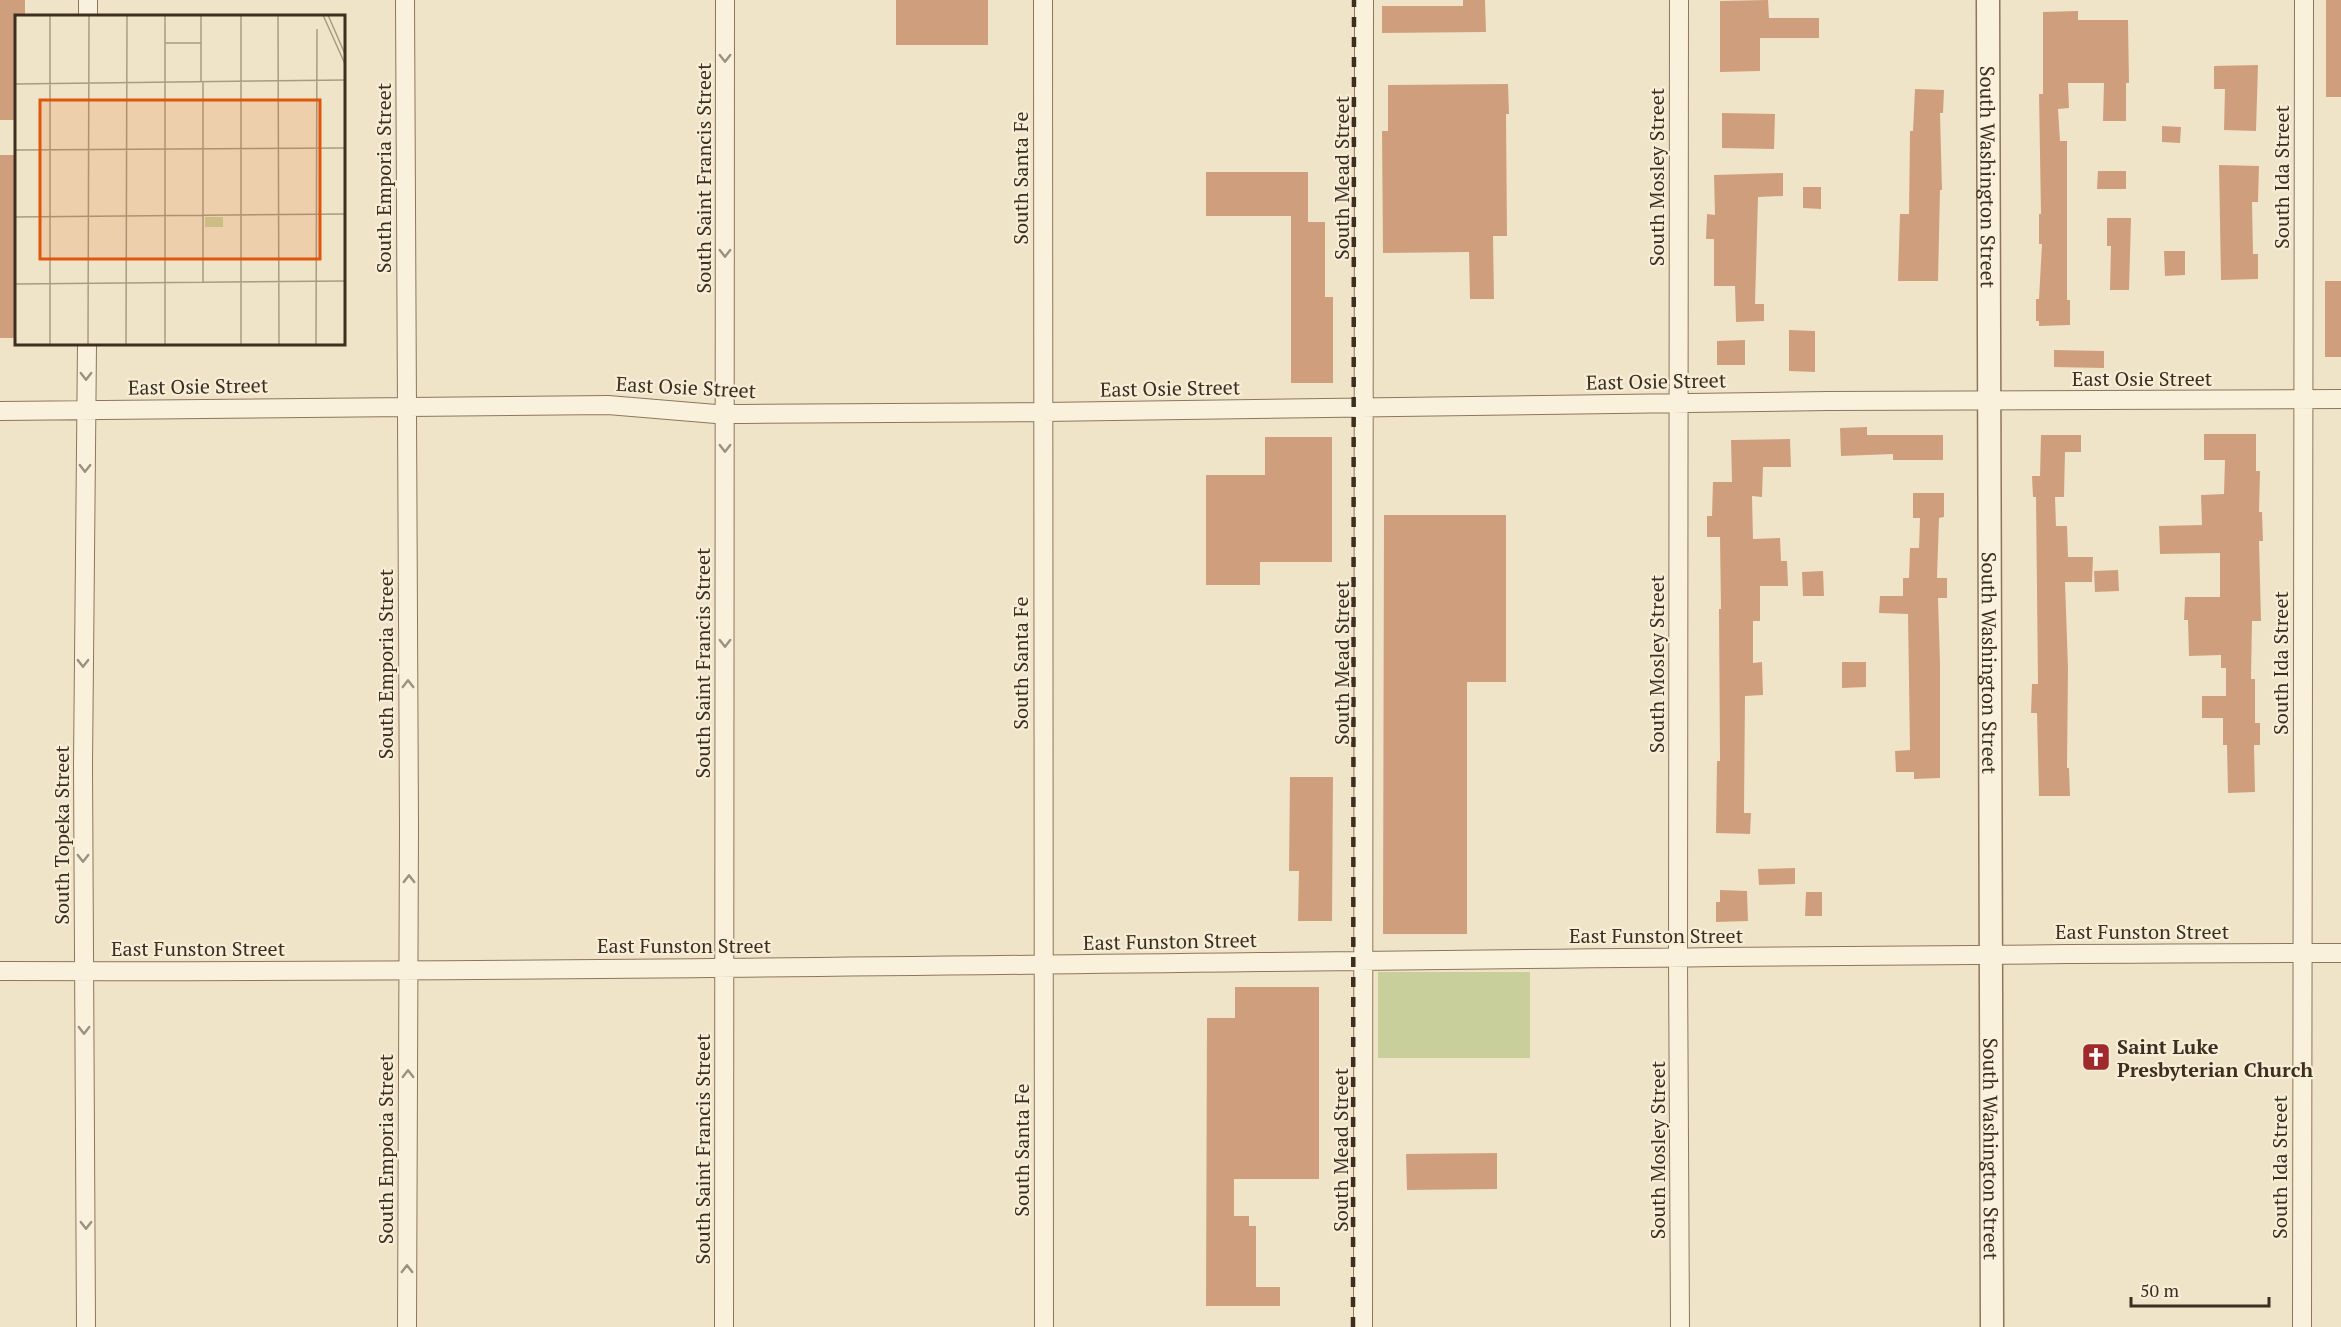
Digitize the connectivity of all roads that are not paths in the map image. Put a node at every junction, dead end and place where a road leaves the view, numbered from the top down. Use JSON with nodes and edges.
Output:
{"nodes":[{"id":1,"x":405,"y":0,"type":"edge"},
{"id":2,"x":725,"y":0,"type":"edge"},
{"id":3,"x":1043,"y":0,"type":"edge"},
{"id":4,"x":1364,"y":0,"type":"edge"},
{"id":5,"x":1679,"y":0,"type":"edge"},
{"id":6,"x":1988,"y":0,"type":"edge"},
{"id":7,"x":2304,"y":0,"type":"edge"},
{"id":8,"x":87,"y":345,"type":"edge"},
{"id":9,"x":2341,"y":399,"type":"edge"},
{"id":10,"x":1988,"y":400,"type":"junction"},
{"id":11,"x":2303,"y":400,"type":"junction"},
{"id":12,"x":1678,"y":403,"type":"junction"},
{"id":13,"x":406,"y":406,"type":"junction"},
{"id":14,"x":1364,"y":408,"type":"junction"},
{"id":15,"x":86,"y":410,"type":"junction"},
{"id":16,"x":0,"y":411,"type":"edge"},
{"id":17,"x":1043,"y":412,"type":"junction"},
{"id":18,"x":725,"y":414,"type":"junction"},
{"id":19,"x":2302,"y":953,"type":"junction"},
{"id":20,"x":2341,"y":953,"type":"edge"},
{"id":21,"x":1990,"y":955,"type":"junction"},
{"id":22,"x":1678,"y":958,"type":"junction"},
{"id":23,"x":1363,"y":960,"type":"junction"},
{"id":24,"x":1042,"y":964,"type":"junction"},
{"id":25,"x":724,"y":968,"type":"junction"},
{"id":26,"x":408,"y":970,"type":"junction"},
{"id":27,"x":0,"y":971,"type":"edge"},
{"id":28,"x":84,"y":971,"type":"junction"},
{"id":29,"x":86,"y":1327,"type":"edge"},
{"id":30,"x":407,"y":1327,"type":"edge"},
{"id":31,"x":724,"y":1327,"type":"edge"},
{"id":32,"x":1044,"y":1327,"type":"edge"},
{"id":33,"x":1363,"y":1327,"type":"edge"},
{"id":34,"x":1680,"y":1327,"type":"edge"},
{"id":35,"x":1992,"y":1327,"type":"edge"},
{"id":36,"x":2302,"y":1327,"type":"edge"}],
"edges":[{"from":1,"to":13,"type":"street","name":"South Emporia Street"},
{"from":2,"to":18,"type":"street","name":"South Saint Francis Street","one_way":true},
{"from":3,"to":17,"type":"street","name":"South Santa Fe"},
{"from":4,"to":14,"type":"street","name":"South Mead Street"},
{"from":5,"to":12,"type":"street","name":"South Mosley Street"},
{"from":6,"to":10,"type":"street","name":"South Washington Street"},
{"from":7,"to":11,"type":"street","name":"South Ida Street"},
{"from":8,"to":15,"type":"street","name":"South Topeka Street","one_way":true},
{"from":9,"to":11,"type":"street","name":"East Osie Street"},
{"from":10,"to":11,"type":"street","name":"East Osie Street"},
{"from":10,"to":12,"type":"street","name":"East Osie Street"},
{"from":10,"to":21,"type":"street","name":"South Washington Street"},
{"from":11,"to":19,"type":"street","name":"South Ida Street"},
{"from":12,"to":14,"type":"street","name":"East Osie Street"},
{"from":12,"to":22,"type":"street","name":"South Mosley Street"},
{"from":13,"to":15,"type":"street","name":"East Osie Street"},
{"from":13,"to":18,"type":"street","name":"East Osie Street"},
{"from":26,"to":13,"type":"street","name":"South Emporia Street","one_way":true},
{"from":14,"to":17,"type":"street","name":"East Osie Street"},
{"from":14,"to":23,"type":"street","name":"South Mead Street"},
{"from":15,"to":16,"type":"street","name":"East Osie Street"},
{"from":15,"to":28,"type":"street","name":"South Topeka Street","one_way":true},
{"from":17,"to":18,"type":"street","name":"East Osie Street"},
{"from":17,"to":24,"type":"street","name":"South Santa Fe"},
{"from":18,"to":25,"type":"street","name":"South Saint Francis Street","one_way":true},
{"from":19,"to":20,"type":"street","name":"East Funston Street"},
{"from":19,"to":21,"type":"street","name":"East Funston Street"},
{"from":19,"to":36,"type":"street","name":"South Ida Street"},
{"from":21,"to":22,"type":"street","name":"East Funston Street"},
{"from":21,"to":35,"type":"street","name":"South Washington Street"},
{"from":22,"to":23,"type":"street","name":"East Funston Street"},
{"from":22,"to":34,"type":"street","name":"South Mosley Street"},
{"from":23,"to":24,"type":"street","name":"East Funston Street"},
{"from":23,"to":33,"type":"street","name":"South Mead Street"},
{"from":24,"to":25,"type":"street","name":"East Funston Street"},
{"from":24,"to":32,"type":"street","name":"South Santa Fe"},
{"from":25,"to":26,"type":"street","name":"East Funston Street"},
{"from":25,"to":31,"type":"street","name":"South Saint Francis Street"},
{"from":26,"to":28,"type":"street","name":"East Funston Street"},
{"from":30,"to":26,"type":"street","name":"South Emporia Street","one_way":true},
{"from":27,"to":28,"type":"street","name":"East Funston Street"},
{"from":28,"to":29,"type":"street","name":"South Topeka Street","one_way":true}]}
